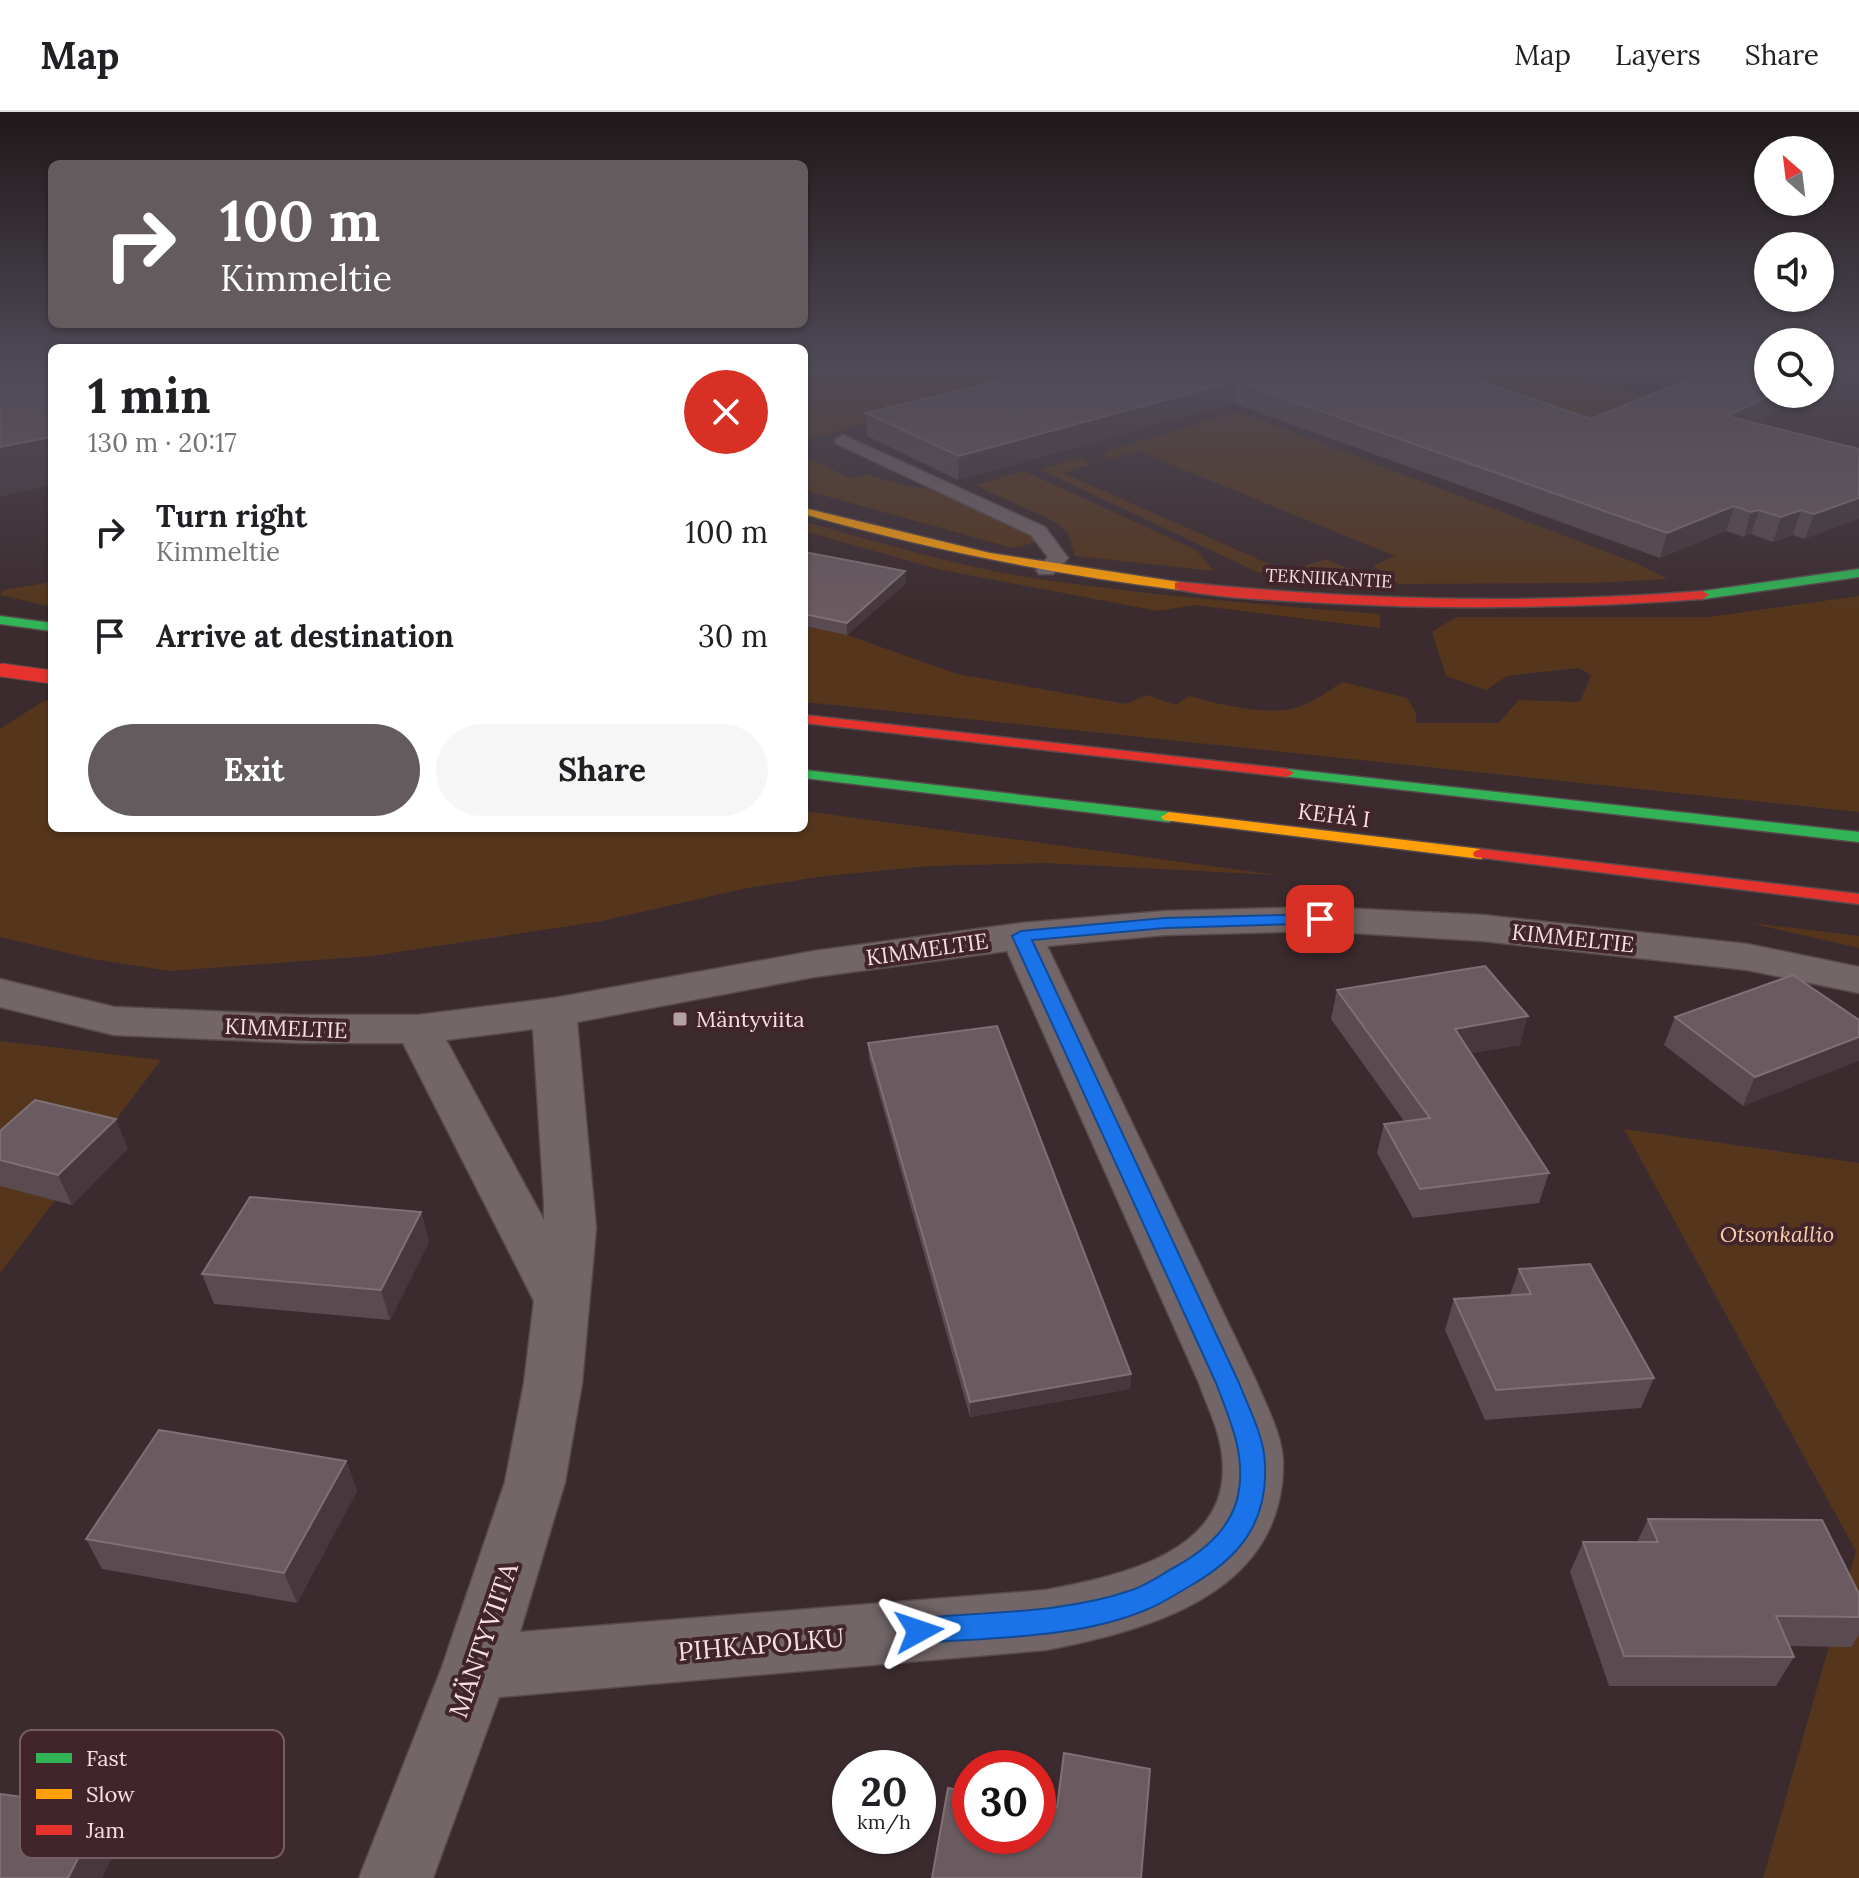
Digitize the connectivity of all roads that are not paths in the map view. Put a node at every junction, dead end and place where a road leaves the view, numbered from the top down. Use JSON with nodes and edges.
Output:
{"nodes":[{"id":1,"x":861,"y":448,"type":"edge"},
{"id":2,"x":808,"y":512,"type":"edge"},
{"id":3,"x":1046,"y":570,"type":"junction"},
{"id":4,"x":1859,"y":573,"type":"edge"},
{"id":5,"x":0,"y":620,"type":"edge"},
{"id":6,"x":48,"y":626,"type":"edge"},
{"id":7,"x":0,"y":670,"type":"edge"},
{"id":8,"x":48,"y":676,"type":"edge"},
{"id":9,"x":808,"y":719,"type":"edge"},
{"id":10,"x":808,"y":774,"type":"edge"},
{"id":11,"x":1859,"y":837,"type":"edge"},
{"id":12,"x":1859,"y":899,"type":"edge"},
{"id":13,"x":1021,"y":936,"type":"junction"},
{"id":14,"x":1859,"y":980,"type":"edge"},
{"id":15,"x":0,"y":993,"type":"edge"},
{"id":16,"x":554,"y":1012,"type":"junction"},
{"id":17,"x":418,"y":1029,"type":"junction"},
{"id":18,"x":561,"y":1301,"type":"junction"},
{"id":19,"x":476,"y":1667,"type":"junction"},
{"id":20,"x":396,"y":1878,"type":"edge"}],
"edges":[{"from":1,"to":3,"type":"lane"},
{"from":2,"to":3,"type":"main road","name":"TEKNIIKANTIE"},
{"from":3,"to":4,"type":"main road","name":"TEKNIIKANTIE"},
{"from":5,"to":6,"type":"main road"},
{"from":7,"to":8,"type":"main road","bridge":true},
{"from":9,"to":11,"type":"main road","name":"KEHÄ I"},
{"from":10,"to":12,"type":"main road","name":"KEHÄ I"},
{"from":13,"to":14,"type":"street","name":"KIMMELTIE"},
{"from":13,"to":16,"type":"street","name":"KIMMELTIE"},
{"from":13,"to":19,"type":"street","name":"PIHKAPOLKU"},
{"from":15,"to":17,"type":"street","name":"KIMMELTIE"},
{"from":16,"to":17,"type":"street","name":"KIMMELTIE"},
{"from":16,"to":18,"type":"street","name":"MÄNTYVIITA"},
{"from":17,"to":18,"type":"street"},
{"from":18,"to":19,"type":"street","name":"MÄNTYVIITA"},
{"from":19,"to":20,"type":"street","name":"MÄNTYVIITA"}]}
